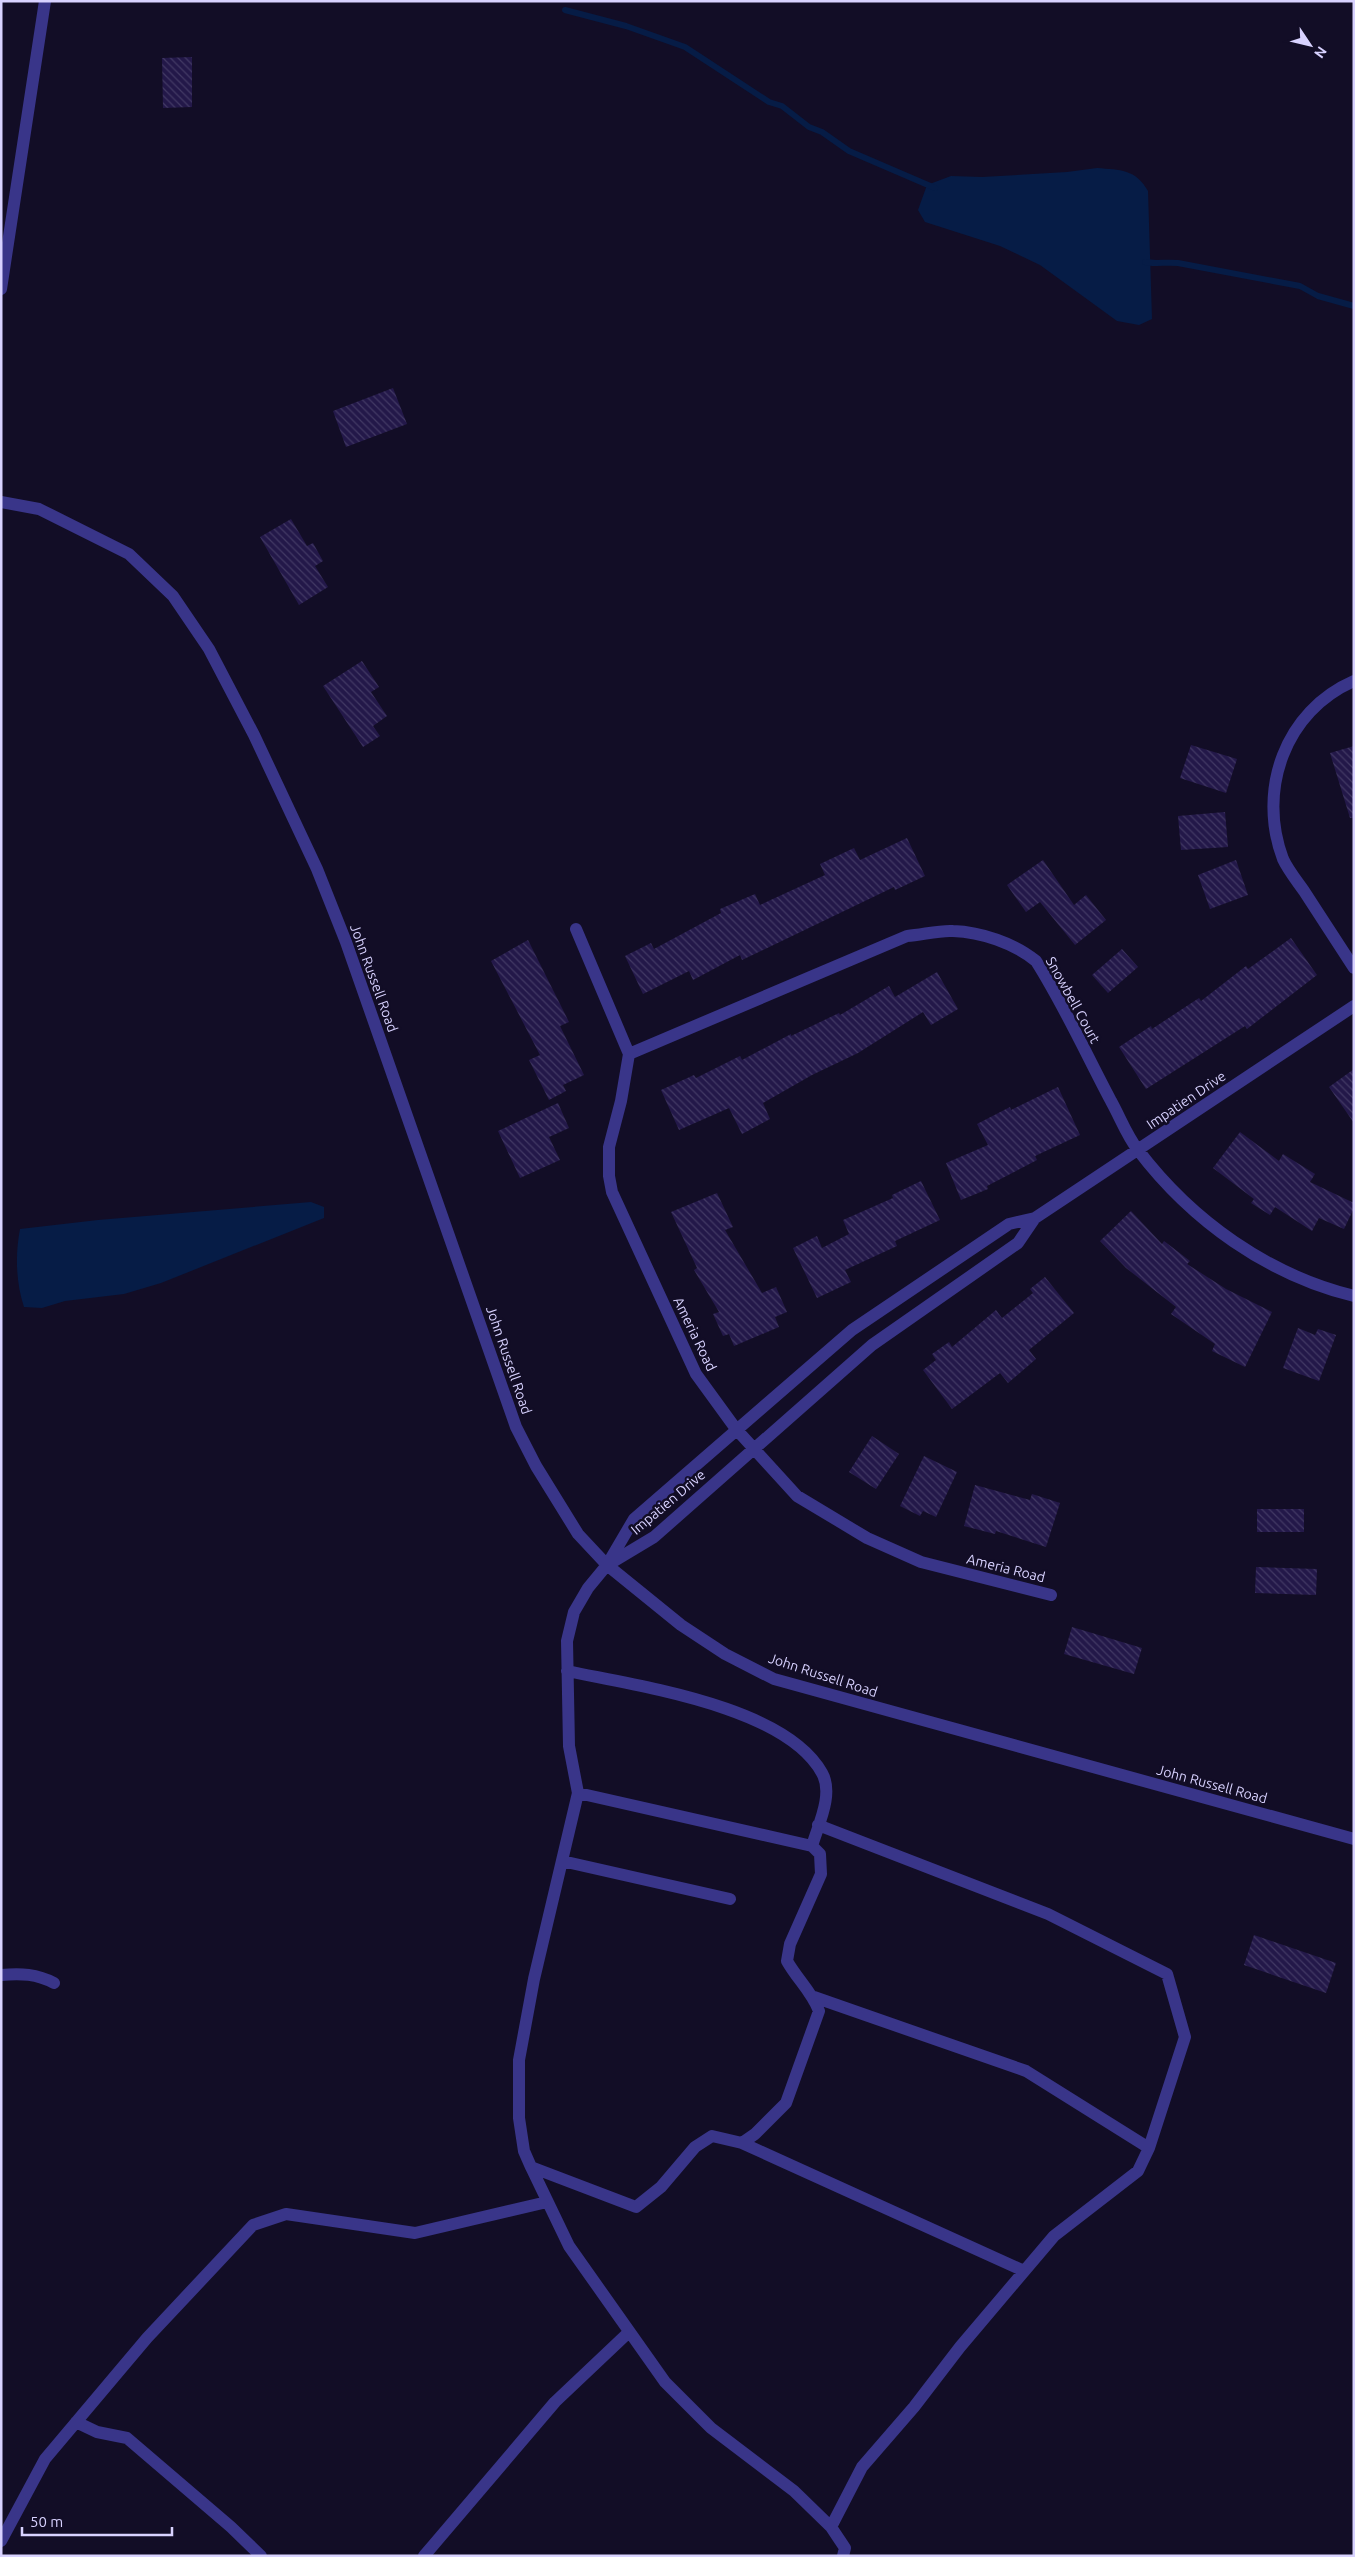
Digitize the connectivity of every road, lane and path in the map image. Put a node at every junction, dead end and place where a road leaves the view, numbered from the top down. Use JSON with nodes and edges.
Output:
{"nodes":[{"id":1,"x":45,"y":1,"type":"edge"},
{"id":2,"x":1,"y":289,"type":"edge"},
{"id":3,"x":1,"y":502,"type":"edge"},
{"id":4,"x":1354,"y":680,"type":"edge"},
{"id":5,"x":576,"y":929,"type":"dead end"},
{"id":6,"x":1354,"y":968,"type":"edge"},
{"id":7,"x":1354,"y":1006,"type":"edge"},
{"id":8,"x":629,"y":1054,"type":"junction"},
{"id":9,"x":1138,"y":1150,"type":"junction"},
{"id":10,"x":1035,"y":1218,"type":"junction"},
{"id":11,"x":1354,"y":1296,"type":"edge"},
{"id":12,"x":736,"y":1429,"type":"junction"},
{"id":13,"x":754,"y":1448,"type":"junction"},
{"id":14,"x":608,"y":1565,"type":"junction"},
{"id":15,"x":1051,"y":1595,"type":"dead end"},
{"id":16,"x":567,"y":1670,"type":"junction"},
{"id":17,"x":578,"y":1793,"type":"junction"},
{"id":18,"x":818,"y":1825,"type":"junction"},
{"id":19,"x":1354,"y":1839,"type":"edge"},
{"id":20,"x":812,"y":1846,"type":"junction"},
{"id":21,"x":562,"y":1861,"type":"junction"},
{"id":22,"x":730,"y":1900,"type":"dead end"},
{"id":23,"x":1,"y":1975,"type":"edge"},
{"id":24,"x":54,"y":1983,"type":"dead end"},
{"id":25,"x":814,"y":1997,"type":"junction"},
{"id":26,"x":742,"y":2143,"type":"junction"},
{"id":27,"x":1149,"y":2148,"type":"junction"},
{"id":28,"x":531,"y":2167,"type":"junction"},
{"id":29,"x":548,"y":2202,"type":"junction"},
{"id":30,"x":1024,"y":2271,"type":"junction"},
{"id":31,"x":629,"y":2332,"type":"junction"},
{"id":32,"x":76,"y":2422,"type":"junction"},
{"id":33,"x":831,"y":2527,"type":"junction"},
{"id":34,"x":1,"y":2542,"type":"edge"},
{"id":35,"x":261,"y":2556,"type":"edge"},
{"id":36,"x":424,"y":2556,"type":"edge"},
{"id":37,"x":843,"y":2556,"type":"edge"}],
"edges":[{"from":1,"to":2,"type":"street"},
{"from":3,"to":14,"type":"street","name":"John Russell Road"},
{"from":4,"to":6,"type":"street"},
{"from":5,"to":8,"type":"street"},
{"from":7,"to":9,"type":"street","name":"Impatien Drive"},
{"from":8,"to":9,"type":"street","name":"Snowbell Court"},
{"from":8,"to":12,"type":"street","name":"Ameria Road"},
{"from":9,"to":10,"type":"street","name":"Impatien Drive"},
{"from":9,"to":11,"type":"street","name":"Snowbell Court"},
{"from":10,"to":12,"type":"street","name":"Impatien Drive"},
{"from":10,"to":13,"type":"street","name":"Impatien Drive"},
{"from":12,"to":13,"type":"street","name":"Ameria Road"},
{"from":12,"to":14,"type":"street","name":"Impatien Drive"},
{"from":13,"to":14,"type":"street","name":"Impatien Drive"},
{"from":13,"to":15,"type":"street","name":"Ameria Road"},
{"from":14,"to":16,"type":"street"},
{"from":14,"to":19,"type":"street","name":"John Russell Road"},
{"from":16,"to":17,"type":"street"},
{"from":16,"to":18,"type":"street"},
{"from":17,"to":20,"type":"street"},
{"from":17,"to":21,"type":"street"},
{"from":18,"to":20,"type":"street"},
{"from":18,"to":27,"type":"street"},
{"from":20,"to":25,"type":"street"},
{"from":21,"to":22,"type":"street"},
{"from":21,"to":28,"type":"street"},
{"from":23,"to":24,"type":"street"},
{"from":25,"to":26,"type":"street"},
{"from":25,"to":27,"type":"street"},
{"from":26,"to":28,"type":"street"},
{"from":26,"to":30,"type":"street"},
{"from":27,"to":30,"type":"street"},
{"from":28,"to":29,"type":"street"},
{"from":29,"to":31,"type":"street"},
{"from":29,"to":32,"type":"street"},
{"from":30,"to":33,"type":"street"},
{"from":31,"to":33,"type":"street"},
{"from":31,"to":36,"type":"street"},
{"from":32,"to":34,"type":"street"},
{"from":32,"to":35,"type":"street"},
{"from":33,"to":37,"type":"street"}]}
